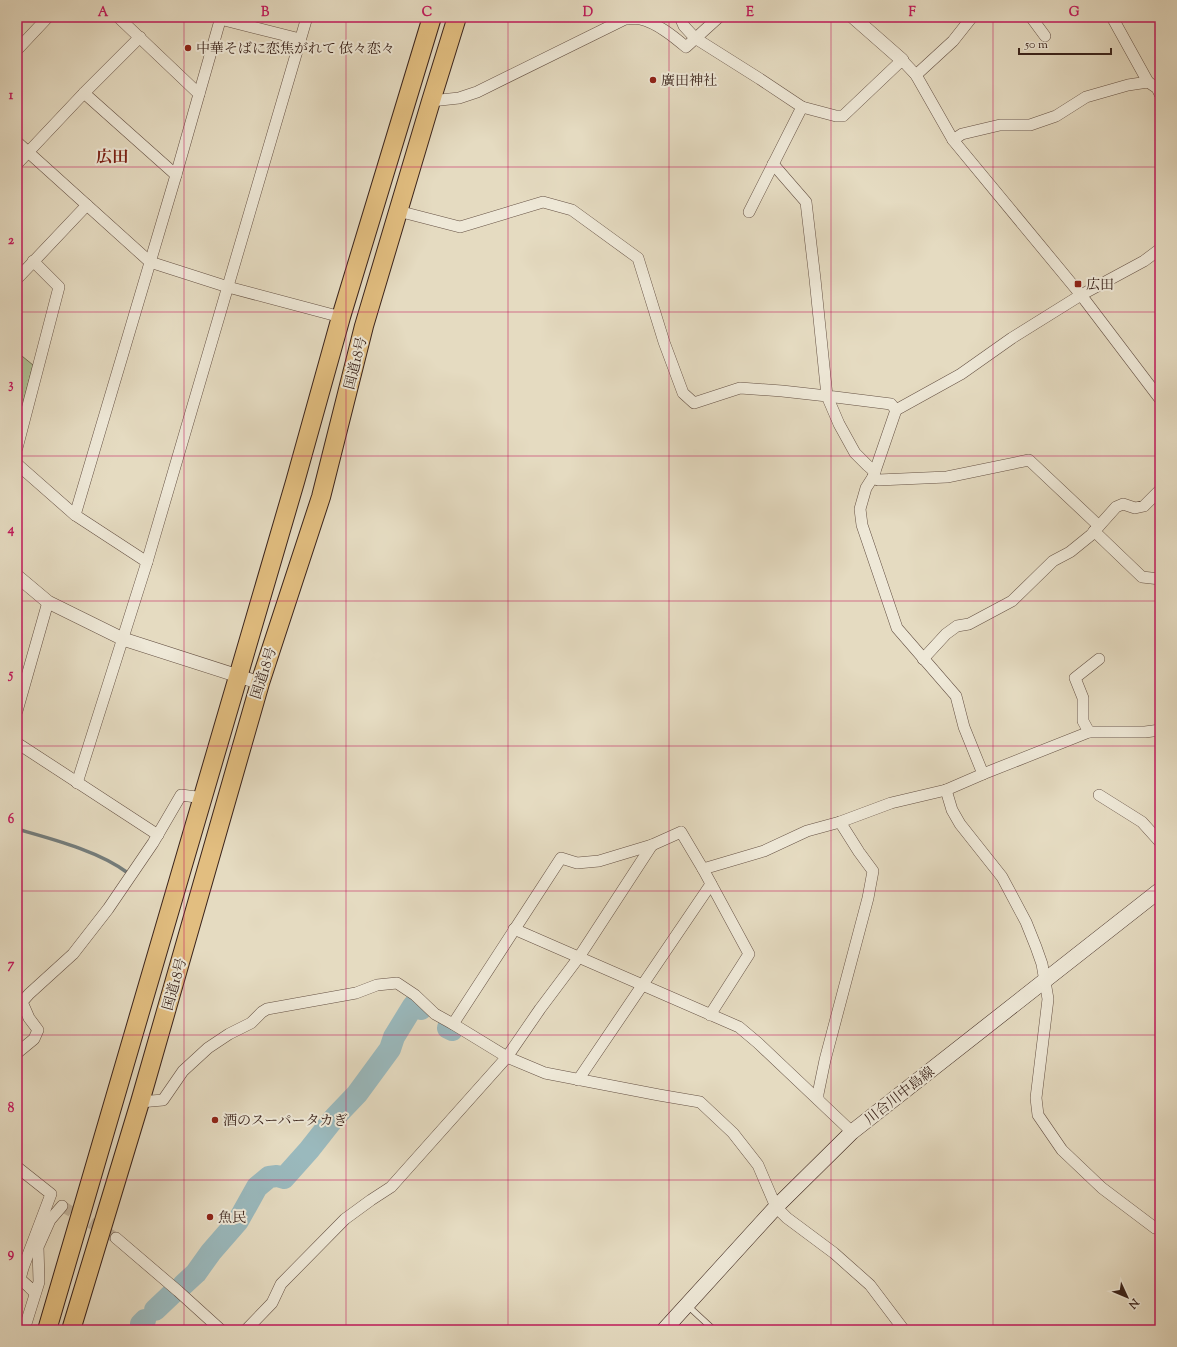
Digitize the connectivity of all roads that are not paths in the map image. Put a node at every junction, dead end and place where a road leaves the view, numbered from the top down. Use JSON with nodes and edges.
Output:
{"nodes":[{"id":1,"x":48,"y":17,"type":"edge"},
{"id":2,"x":118,"y":17,"type":"edge"},
{"id":3,"x":307,"y":17,"type":"edge"},
{"id":4,"x":432,"y":17,"type":"edge"},
{"id":5,"x":457,"y":17,"type":"edge"},
{"id":6,"x":680,"y":17,"type":"edge"},
{"id":7,"x":719,"y":17,"type":"edge"},
{"id":8,"x":853,"y":17,"type":"edge"},
{"id":9,"x":972,"y":17,"type":"edge"},
{"id":10,"x":1031,"y":17,"type":"edge"},
{"id":11,"x":1112,"y":17,"type":"edge"},
{"id":12,"x":220,"y":18,"type":"edge"},
{"id":13,"x":1046,"y":36,"type":"dead end"},
{"id":14,"x":140,"y":37,"type":"junction"},
{"id":15,"x":695,"y":38,"type":"junction"},
{"id":16,"x":300,"y":39,"type":"junction"},
{"id":17,"x":17,"y":50,"type":"edge"},
{"id":18,"x":902,"y":60,"type":"junction"},
{"id":19,"x":916,"y":76,"type":"junction"},
{"id":20,"x":1148,"y":82,"type":"junction"},
{"id":21,"x":84,"y":93,"type":"junction"},
{"id":22,"x":199,"y":94,"type":"junction"},
{"id":23,"x":1160,"y":94,"type":"edge"},
{"id":24,"x":431,"y":101,"type":"junction"},
{"id":25,"x":802,"y":107,"type":"junction"},
{"id":26,"x":953,"y":140,"type":"junction"},
{"id":27,"x":17,"y":142,"type":"edge"},
{"id":28,"x":28,"y":152,"type":"junction"},
{"id":29,"x":17,"y":164,"type":"edge"},
{"id":30,"x":773,"y":164,"type":"junction"},
{"id":31,"x":176,"y":175,"type":"junction"},
{"id":32,"x":87,"y":205,"type":"junction"},
{"id":33,"x":398,"y":211,"type":"junction"},
{"id":34,"x":749,"y":212,"type":"dead end"},
{"id":35,"x":1160,"y":249,"type":"edge"},
{"id":36,"x":33,"y":261,"type":"junction"},
{"id":37,"x":150,"y":262,"type":"junction"},
{"id":38,"x":17,"y":279,"type":"edge"},
{"id":39,"x":228,"y":287,"type":"junction"},
{"id":40,"x":1081,"y":295,"type":"junction"},
{"id":41,"x":341,"y":317,"type":"junction"},
{"id":42,"x":827,"y":396,"type":"junction"},
{"id":43,"x":1160,"y":399,"type":"edge"},
{"id":44,"x":896,"y":410,"type":"junction"},
{"id":45,"x":17,"y":448,"type":"edge"},
{"id":46,"x":17,"y":464,"type":"edge"},
{"id":47,"x":874,"y":474,"type":"junction"},
{"id":48,"x":1160,"y":490,"type":"edge"},
{"id":49,"x":75,"y":515,"type":"junction"},
{"id":50,"x":1097,"y":529,"type":"junction"},
{"id":51,"x":147,"y":562,"type":"junction"},
{"id":52,"x":17,"y":576,"type":"edge"},
{"id":53,"x":1160,"y":580,"type":"edge"},
{"id":54,"x":48,"y":602,"type":"junction"},
{"id":55,"x":123,"y":639,"type":"junction"},
{"id":56,"x":923,"y":659,"type":"junction"},
{"id":57,"x":1099,"y":659,"type":"dead end"},
{"id":58,"x":239,"y":676,"type":"junction"},
{"id":59,"x":260,"y":683,"type":"junction"},
{"id":60,"x":21,"y":684,"type":"edge"},
{"id":61,"x":17,"y":711,"type":"edge"},
{"id":62,"x":1160,"y":730,"type":"edge"},
{"id":63,"x":1089,"y":732,"type":"junction"},
{"id":64,"x":17,"y":743,"type":"edge"},
{"id":65,"x":983,"y":774,"type":"junction"},
{"id":66,"x":77,"y":783,"type":"junction"},
{"id":67,"x":946,"y":790,"type":"junction"},
{"id":68,"x":1099,"y":795,"type":"dead end"},
{"id":69,"x":204,"y":798,"type":"junction"},
{"id":70,"x":840,"y":822,"type":"junction"},
{"id":71,"x":158,"y":835,"type":"junction"},
{"id":72,"x":1160,"y":842,"type":"edge"},
{"id":73,"x":652,"y":845,"type":"junction"},
{"id":74,"x":704,"y":869,"type":"junction"},
{"id":75,"x":711,"y":884,"type":"junction"},
{"id":76,"x":1160,"y":890,"type":"edge"},
{"id":77,"x":514,"y":929,"type":"junction"},
{"id":78,"x":579,"y":957,"type":"junction"},
{"id":79,"x":1044,"y":981,"type":"junction"},
{"id":80,"x":642,"y":986,"type":"junction"},
{"id":81,"x":710,"y":1015,"type":"junction"},
{"id":82,"x":453,"y":1024,"type":"junction"},
{"id":83,"x":17,"y":1053,"type":"edge"},
{"id":84,"x":508,"y":1057,"type":"junction"},
{"id":85,"x":578,"y":1080,"type":"junction"},
{"id":86,"x":818,"y":1100,"type":"junction"},
{"id":87,"x":140,"y":1102,"type":"junction"},
{"id":88,"x":852,"y":1132,"type":"junction"},
{"id":89,"x":17,"y":1167,"type":"edge"},
{"id":90,"x":62,"y":1206,"type":"dead end"},
{"id":91,"x":776,"y":1207,"type":"junction"},
{"id":92,"x":1160,"y":1229,"type":"edge"},
{"id":93,"x":116,"y":1238,"type":"tunnel mouth"},
{"id":94,"x":35,"y":1293,"type":"junction"},
{"id":95,"x":687,"y":1305,"type":"junction"},
{"id":96,"x":24,"y":1330,"type":"edge"},
{"id":97,"x":47,"y":1330,"type":"edge"},
{"id":98,"x":71,"y":1330,"type":"edge"},
{"id":99,"x":221,"y":1330,"type":"edge"},
{"id":100,"x":246,"y":1330,"type":"edge"},
{"id":101,"x":664,"y":1330,"type":"edge"},
{"id":102,"x":714,"y":1330,"type":"edge"},
{"id":103,"x":904,"y":1330,"type":"edge"}],
"edges":[{"from":1,"to":17,"type":"street"},
{"from":2,"to":14,"type":"street"},
{"from":3,"to":16,"type":"street"},
{"from":4,"to":41,"type":"highway","name":"国道18号"},
{"from":5,"to":24,"type":"highway","name":"国道18号"},
{"from":6,"to":15,"type":"street"},
{"from":7,"to":15,"type":"street"},
{"from":8,"to":18,"type":"street"},
{"from":9,"to":19,"type":"street"},
{"from":10,"to":13,"type":"street"},
{"from":11,"to":20,"type":"street"},
{"from":12,"to":16,"type":"street"},
{"from":12,"to":22,"type":"street"},
{"from":14,"to":21,"type":"street"},
{"from":14,"to":22,"type":"street"},
{"from":15,"to":24,"type":"street"},
{"from":15,"to":25,"type":"street"},
{"from":16,"to":39,"type":"street"},
{"from":18,"to":19,"type":"street"},
{"from":18,"to":25,"type":"street"},
{"from":19,"to":26,"type":"street"},
{"from":20,"to":23,"type":"street"},
{"from":20,"to":26,"type":"street"},
{"from":21,"to":28,"type":"street"},
{"from":21,"to":31,"type":"street"},
{"from":22,"to":31,"type":"street"},
{"from":24,"to":33,"type":"highway","name":"国道18号"},
{"from":25,"to":30,"type":"street"},
{"from":26,"to":40,"type":"street"},
{"from":27,"to":28,"type":"street"},
{"from":28,"to":29,"type":"street"},
{"from":28,"to":32,"type":"street"},
{"from":30,"to":34,"type":"street"},
{"from":30,"to":42,"type":"street"},
{"from":31,"to":37,"type":"street"},
{"from":32,"to":36,"type":"street"},
{"from":32,"to":37,"type":"street"},
{"from":33,"to":42,"type":"street"},
{"from":33,"to":59,"type":"highway","name":"国道18号"},
{"from":35,"to":40,"type":"street"},
{"from":36,"to":38,"type":"street"},
{"from":36,"to":45,"type":"street"},
{"from":37,"to":39,"type":"street"},
{"from":37,"to":49,"type":"street"},
{"from":39,"to":41,"type":"street"},
{"from":39,"to":51,"type":"street"},
{"from":40,"to":43,"type":"street"},
{"from":40,"to":44,"type":"street"},
{"from":41,"to":58,"type":"highway","name":"国道18号"},
{"from":42,"to":44,"type":"street"},
{"from":42,"to":47,"type":"street"},
{"from":44,"to":47,"type":"street"},
{"from":46,"to":49,"type":"street"},
{"from":47,"to":50,"type":"street"},
{"from":47,"to":56,"type":"street"},
{"from":48,"to":50,"type":"street"},
{"from":49,"to":51,"type":"street"},
{"from":50,"to":53,"type":"street"},
{"from":50,"to":56,"type":"street"},
{"from":51,"to":55,"type":"street"},
{"from":52,"to":54,"type":"street"},
{"from":54,"to":55,"type":"street"},
{"from":54,"to":60,"type":"street"},
{"from":55,"to":58,"type":"street"},
{"from":55,"to":66,"type":"street"},
{"from":56,"to":65,"type":"street"},
{"from":57,"to":63,"type":"street"},
{"from":58,"to":59,"type":"street"},
{"from":58,"to":69,"type":"highway","name":"国道18号"},
{"from":59,"to":87,"type":"highway","name":"国道18号"},
{"from":60,"to":61,"type":"street"},
{"from":62,"to":63,"type":"street"},
{"from":63,"to":65,"type":"street"},
{"from":64,"to":66,"type":"street"},
{"from":65,"to":67,"type":"street"},
{"from":66,"to":71,"type":"street"},
{"from":67,"to":70,"type":"street"},
{"from":67,"to":79,"type":"street"},
{"from":68,"to":72,"type":"street"},
{"from":69,"to":71,"type":"street"},
{"from":69,"to":97,"type":"highway","name":"国道18号"},
{"from":70,"to":74,"type":"street"},
{"from":70,"to":86,"type":"street"},
{"from":71,"to":83,"type":"street"},
{"from":73,"to":74,"type":"street"},
{"from":73,"to":77,"type":"street"},
{"from":73,"to":78,"type":"street"},
{"from":74,"to":75,"type":"street"},
{"from":75,"to":80,"type":"street"},
{"from":75,"to":81,"type":"street"},
{"from":76,"to":79,"type":"main road","name":"川合川中島線"},
{"from":77,"to":78,"type":"street"},
{"from":77,"to":82,"type":"street"},
{"from":78,"to":80,"type":"street"},
{"from":78,"to":84,"type":"street"},
{"from":79,"to":88,"type":"main road","name":"川合川中島線"},
{"from":79,"to":92,"type":"street"},
{"from":80,"to":81,"type":"street"},
{"from":80,"to":85,"type":"street"},
{"from":81,"to":86,"type":"street"},
{"from":82,"to":84,"type":"street"},
{"from":82,"to":87,"type":"street"},
{"from":84,"to":85,"type":"street"},
{"from":84,"to":100,"type":"street"},
{"from":85,"to":91,"type":"street"},
{"from":86,"to":88,"type":"street"},
{"from":87,"to":98,"type":"highway","name":"国道18号"},
{"from":88,"to":91,"type":"main road","name":"川合川中島線"},
{"from":89,"to":94,"type":"street"},
{"from":90,"to":94,"type":"street"},
{"from":91,"to":95,"type":"main road","name":"川合川中島線"},
{"from":91,"to":103,"type":"street"},
{"from":93,"to":99,"type":"street"},
{"from":94,"to":96,"type":"street"},
{"from":95,"to":101,"type":"main road","name":"川合川中島線"},
{"from":95,"to":102,"type":"lane"}]}
